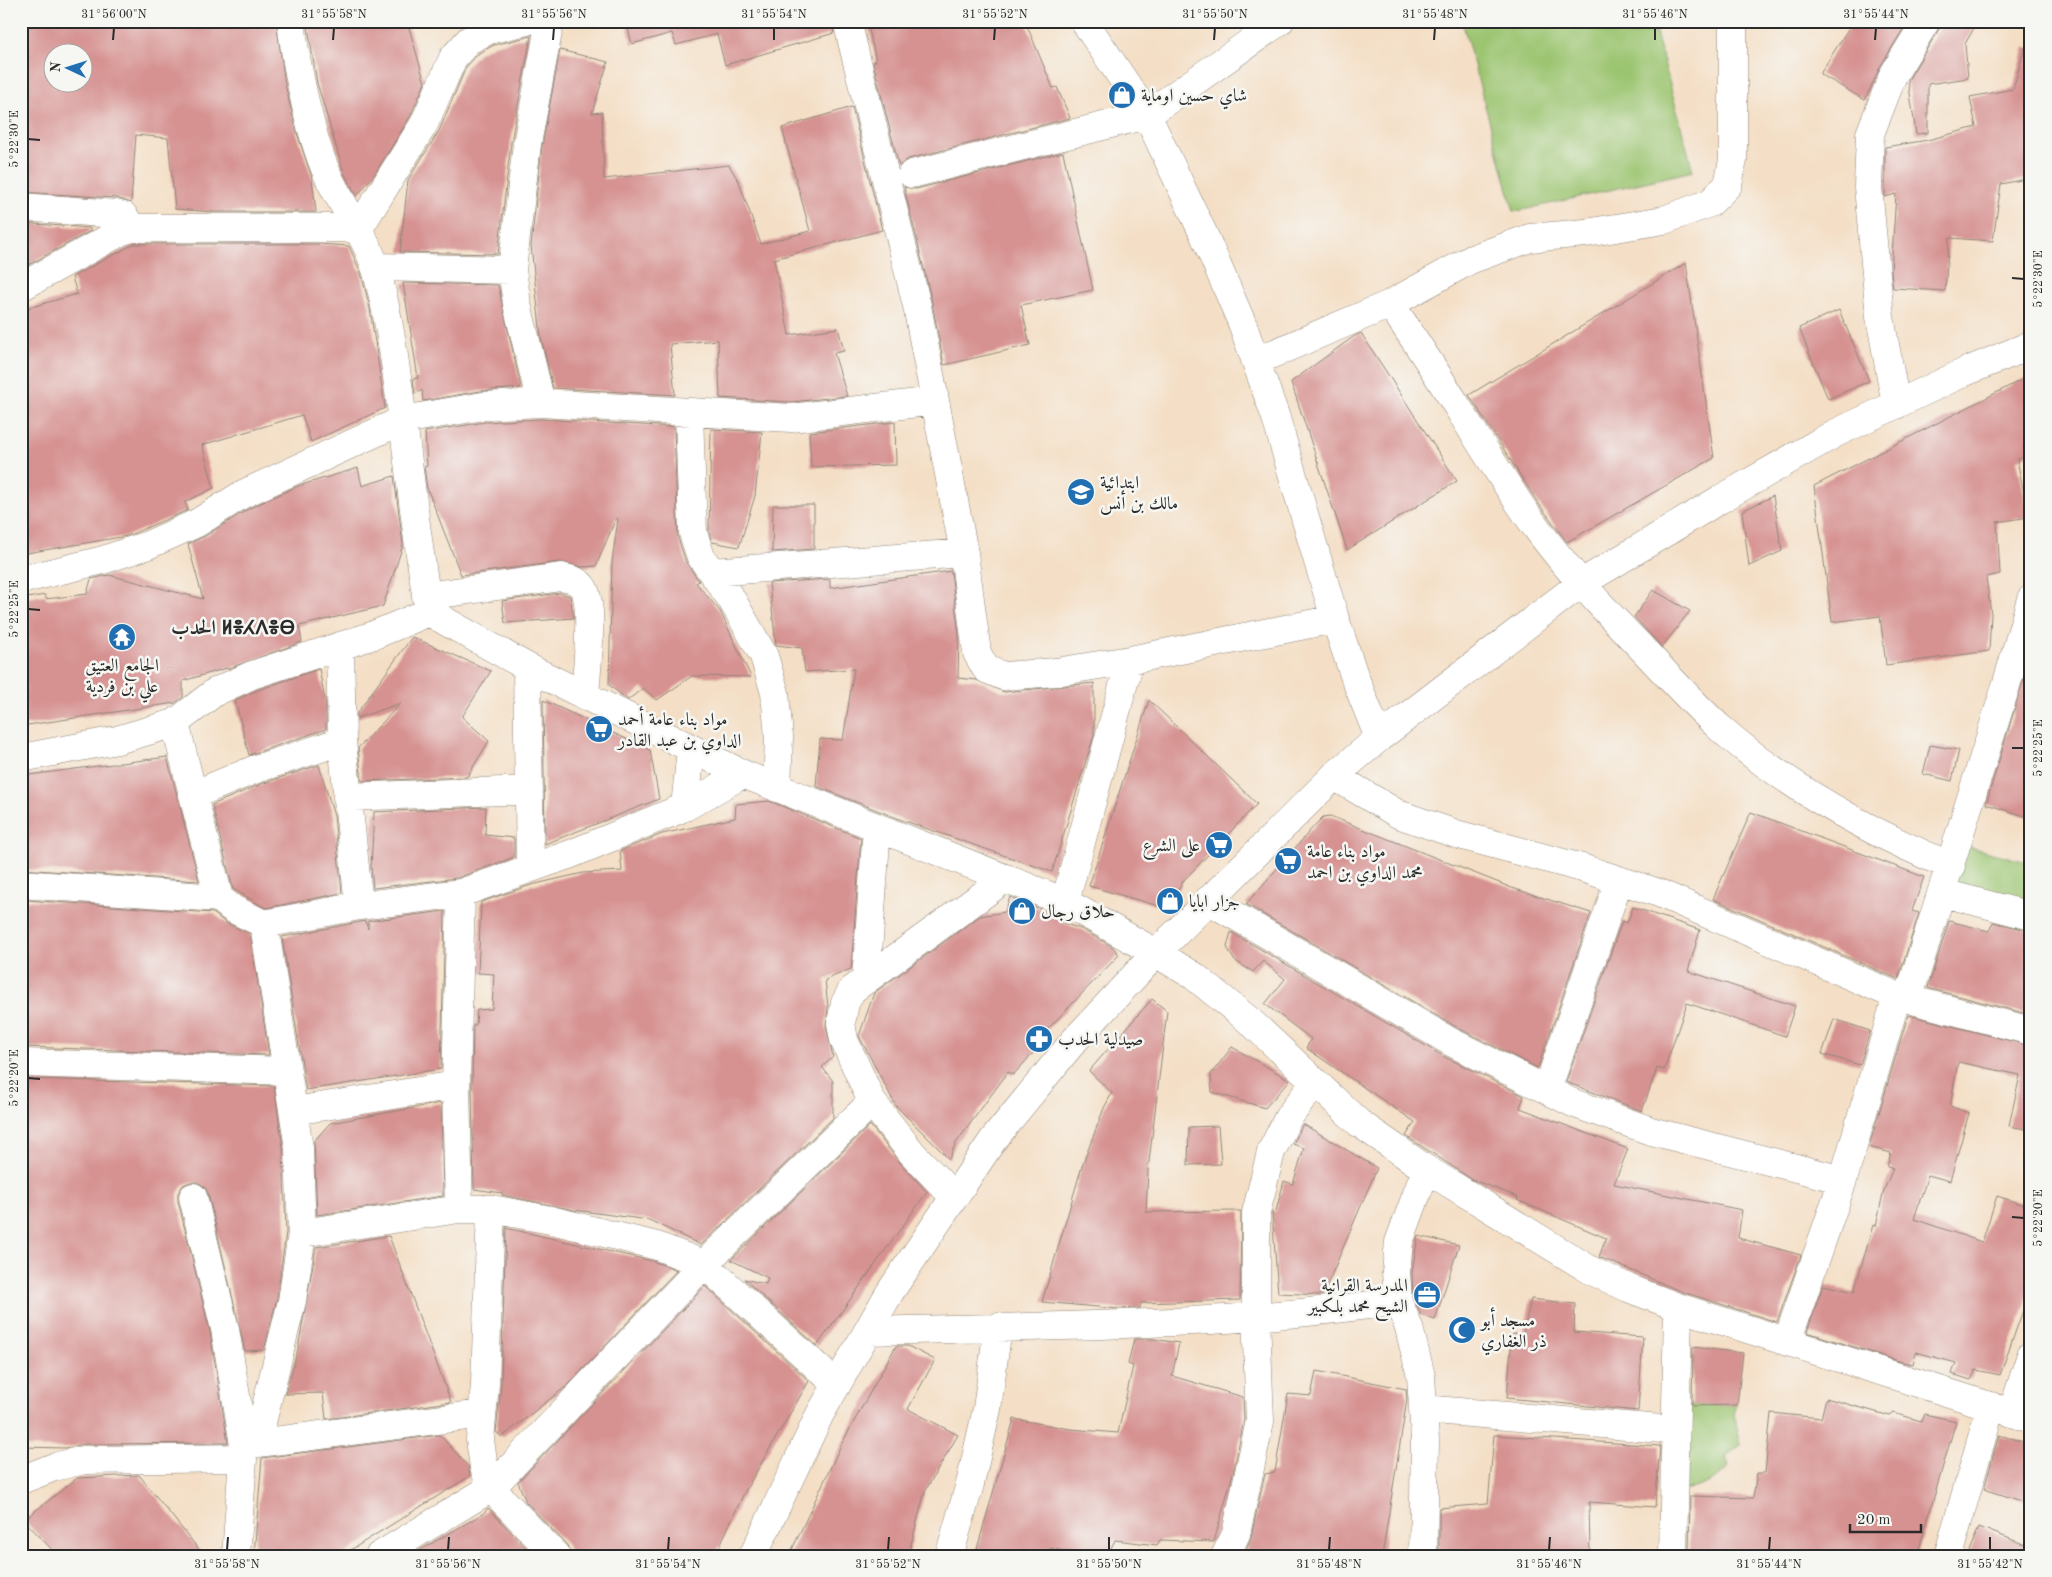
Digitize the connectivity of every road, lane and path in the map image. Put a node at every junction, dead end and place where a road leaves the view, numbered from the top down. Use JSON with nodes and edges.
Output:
{"nodes":[{"id":1,"x":291,"y":21,"type":"edge"},
{"id":2,"x":527,"y":21,"type":"edge"},
{"id":3,"x":550,"y":21,"type":"edge"},
{"id":4,"x":847,"y":21,"type":"edge"},
{"id":5,"x":1084,"y":21,"type":"edge"},
{"id":6,"x":1280,"y":21,"type":"edge"},
{"id":7,"x":1733,"y":21,"type":"edge"},
{"id":8,"x":1926,"y":21,"type":"edge"},
{"id":9,"x":468,"y":30,"type":"edge"},
{"id":10,"x":1147,"y":115,"type":"junction"},
{"id":11,"x":912,"y":174,"type":"dead end"},
{"id":12,"x":21,"y":207,"type":"edge"},
{"id":13,"x":132,"y":228,"type":"junction"},
{"id":14,"x":359,"y":228,"type":"junction"},
{"id":15,"x":375,"y":267,"type":"junction"},
{"id":16,"x":512,"y":270,"type":"junction"},
{"id":17,"x":21,"y":287,"type":"edge"},
{"id":18,"x":1390,"y":304,"type":"junction"},
{"id":19,"x":2031,"y":345,"type":"edge"},
{"id":20,"x":1256,"y":361,"type":"junction"},
{"id":21,"x":935,"y":401,"type":"junction"},
{"id":22,"x":542,"y":403,"type":"junction"},
{"id":23,"x":1896,"y":405,"type":"junction"},
{"id":24,"x":689,"y":413,"type":"junction"},
{"id":25,"x":403,"y":420,"type":"junction"},
{"id":26,"x":964,"y":553,"type":"junction"},
{"id":27,"x":712,"y":572,"type":"junction"},
{"id":28,"x":21,"y":580,"type":"edge"},
{"id":29,"x":1580,"y":584,"type":"junction"},
{"id":30,"x":2031,"y":599,"type":"edge"},
{"id":31,"x":428,"y":604,"type":"junction"},
{"id":32,"x":1335,"y":619,"type":"junction"},
{"id":33,"x":340,"y":646,"type":"junction"},
{"id":34,"x":1130,"y":660,"type":"junction"},
{"id":35,"x":527,"y":667,"type":"junction"},
{"id":36,"x":585,"y":696,"type":"junction"},
{"id":37,"x":174,"y":723,"type":"junction"},
{"id":38,"x":1379,"y":738,"type":"junction"},
{"id":39,"x":342,"y":741,"type":"junction"},
{"id":40,"x":690,"y":749,"type":"junction"},
{"id":41,"x":21,"y":758,"type":"edge"},
{"id":42,"x":743,"y":774,"type":"junction"},
{"id":43,"x":1334,"y":776,"type":"junction"},
{"id":44,"x":777,"y":788,"type":"junction"},
{"id":45,"x":529,"y":790,"type":"junction"},
{"id":46,"x":192,"y":794,"type":"junction"},
{"id":47,"x":347,"y":796,"type":"junction"},
{"id":48,"x":685,"y":807,"type":"junction"},
{"id":49,"x":877,"y":827,"type":"junction"},
{"id":50,"x":1951,"y":866,"type":"junction"},
{"id":51,"x":530,"y":868,"type":"junction"},
{"id":52,"x":1006,"y":878,"type":"junction"},
{"id":53,"x":1619,"y":880,"type":"junction"},
{"id":54,"x":21,"y":884,"type":"edge"},
{"id":55,"x":461,"y":893,"type":"junction"},
{"id":56,"x":1943,"y":893,"type":"junction"},
{"id":57,"x":219,"y":898,"type":"junction"},
{"id":58,"x":1208,"y":900,"type":"junction"},
{"id":59,"x":1065,"y":902,"type":"junction"},
{"id":60,"x":359,"y":906,"type":"junction"},
{"id":61,"x":2031,"y":916,"type":"edge"},
{"id":62,"x":264,"y":924,"type":"junction"},
{"id":63,"x":1156,"y":953,"type":"junction"},
{"id":64,"x":866,"y":980,"type":"junction"},
{"id":65,"x":1903,"y":997,"type":"junction"},
{"id":66,"x":2031,"y":1031,"type":"edge"},
{"id":67,"x":21,"y":1063,"type":"edge"},
{"id":68,"x":287,"y":1071,"type":"junction"},
{"id":69,"x":1316,"y":1082,"type":"junction"},
{"id":70,"x":456,"y":1085,"type":"junction"},
{"id":71,"x":1547,"y":1090,"type":"junction"},
{"id":72,"x":872,"y":1102,"type":"junction"},
{"id":73,"x":294,"y":1111,"type":"junction"},
{"id":74,"x":1426,"y":1169,"type":"junction"},
{"id":75,"x":1843,"y":1180,"type":"junction"},
{"id":76,"x":193,"y":1196,"type":"dead end"},
{"id":77,"x":954,"y":1196,"type":"junction"},
{"id":78,"x":458,"y":1209,"type":"junction"},
{"id":79,"x":491,"y":1209,"type":"junction"},
{"id":80,"x":302,"y":1233,"type":"junction"},
{"id":81,"x":704,"y":1264,"type":"junction"},
{"id":82,"x":1398,"y":1301,"type":"junction"},
{"id":83,"x":1678,"y":1308,"type":"junction"},
{"id":84,"x":1256,"y":1317,"type":"junction"},
{"id":85,"x":998,"y":1327,"type":"junction"},
{"id":86,"x":868,"y":1331,"type":"junction"},
{"id":87,"x":1787,"y":1342,"type":"junction"},
{"id":88,"x":2031,"y":1355,"type":"edge"},
{"id":89,"x":837,"y":1385,"type":"junction"},
{"id":90,"x":1423,"y":1409,"type":"junction"},
{"id":91,"x":2011,"y":1413,"type":"edge"},
{"id":92,"x":482,"y":1414,"type":"junction"},
{"id":93,"x":1674,"y":1430,"type":"junction"},
{"id":94,"x":248,"y":1449,"type":"junction"},
{"id":95,"x":21,"y":1480,"type":"edge"},
{"id":96,"x":491,"y":1488,"type":"junction"},
{"id":97,"x":236,"y":1556,"type":"edge"},
{"id":98,"x":379,"y":1556,"type":"edge"},
{"id":99,"x":556,"y":1556,"type":"edge"},
{"id":100,"x":753,"y":1556,"type":"edge"},
{"id":101,"x":949,"y":1556,"type":"edge"},
{"id":102,"x":1225,"y":1556,"type":"edge"},
{"id":103,"x":1423,"y":1556,"type":"edge"},
{"id":104,"x":1673,"y":1556,"type":"edge"},
{"id":105,"x":1948,"y":1556,"type":"edge"}],
"edges":[{"from":1,"to":14,"type":"street"},
{"from":2,"to":9,"type":"street"},
{"from":3,"to":16,"type":"street"},
{"from":4,"to":21,"type":"street"},
{"from":5,"to":10,"type":"street"},
{"from":6,"to":10,"type":"street"},
{"from":7,"to":18,"type":"street"},
{"from":8,"to":23,"type":"street"},
{"from":9,"to":14,"type":"street"},
{"from":10,"to":11,"type":"street"},
{"from":10,"to":20,"type":"street"},
{"from":12,"to":13,"type":"street"},
{"from":13,"to":14,"type":"street"},
{"from":13,"to":17,"type":"street"},
{"from":14,"to":15,"type":"street"},
{"from":15,"to":16,"type":"street"},
{"from":15,"to":25,"type":"street"},
{"from":16,"to":22,"type":"street"},
{"from":18,"to":20,"type":"street"},
{"from":18,"to":29,"type":"street"},
{"from":19,"to":23,"type":"street"},
{"from":20,"to":32,"type":"street"},
{"from":21,"to":24,"type":"street"},
{"from":21,"to":26,"type":"street"},
{"from":22,"to":24,"type":"street"},
{"from":22,"to":25,"type":"street"},
{"from":23,"to":29,"type":"street"},
{"from":24,"to":27,"type":"street"},
{"from":25,"to":28,"type":"street"},
{"from":25,"to":31,"type":"street"},
{"from":26,"to":27,"type":"street"},
{"from":26,"to":34,"type":"street"},
{"from":27,"to":44,"type":"street"},
{"from":29,"to":38,"type":"street"},
{"from":29,"to":50,"type":"street"},
{"from":30,"to":50,"type":"street"},
{"from":31,"to":33,"type":"street"},
{"from":31,"to":35,"type":"street"},
{"from":31,"to":36,"type":"street"},
{"from":32,"to":34,"type":"street"},
{"from":32,"to":38,"type":"street"},
{"from":33,"to":37,"type":"street"},
{"from":33,"to":39,"type":"street"},
{"from":34,"to":59,"type":"street"},
{"from":35,"to":36,"type":"street"},
{"from":35,"to":45,"type":"street"},
{"from":36,"to":40,"type":"street"},
{"from":37,"to":41,"type":"street"},
{"from":37,"to":46,"type":"street"},
{"from":38,"to":43,"type":"street"},
{"from":39,"to":46,"type":"street"},
{"from":39,"to":47,"type":"street"},
{"from":40,"to":42,"type":"street"},
{"from":40,"to":48,"type":"street"},
{"from":42,"to":44,"type":"street"},
{"from":42,"to":48,"type":"street"},
{"from":43,"to":53,"type":"street"},
{"from":43,"to":58,"type":"street"},
{"from":44,"to":49,"type":"street"},
{"from":45,"to":47,"type":"street"},
{"from":45,"to":51,"type":"street"},
{"from":46,"to":57,"type":"street"},
{"from":47,"to":60,"type":"street"},
{"from":48,"to":51,"type":"street"},
{"from":49,"to":52,"type":"street"},
{"from":49,"to":64,"type":"street"},
{"from":50,"to":56,"type":"street"},
{"from":51,"to":55,"type":"street"},
{"from":52,"to":59,"type":"street"},
{"from":52,"to":64,"type":"street"},
{"from":53,"to":65,"type":"street"},
{"from":53,"to":71,"type":"street"},
{"from":54,"to":57,"type":"street"},
{"from":55,"to":60,"type":"street"},
{"from":55,"to":70,"type":"street"},
{"from":56,"to":61,"type":"street"},
{"from":56,"to":65,"type":"street"},
{"from":57,"to":62,"type":"street"},
{"from":58,"to":63,"type":"street"},
{"from":58,"to":71,"type":"street"},
{"from":59,"to":63,"type":"street"},
{"from":60,"to":62,"type":"street"},
{"from":62,"to":68,"type":"street"},
{"from":63,"to":69,"type":"street"},
{"from":63,"to":77,"type":"street"},
{"from":64,"to":72,"type":"street"},
{"from":65,"to":66,"type":"street"},
{"from":65,"to":75,"type":"street"},
{"from":67,"to":68,"type":"street"},
{"from":68,"to":73,"type":"street"},
{"from":69,"to":74,"type":"street"},
{"from":69,"to":84,"type":"street"},
{"from":70,"to":73,"type":"street"},
{"from":70,"to":78,"type":"street"},
{"from":71,"to":75,"type":"street"},
{"from":72,"to":77,"type":"street"},
{"from":72,"to":81,"type":"street"},
{"from":73,"to":80,"type":"street"},
{"from":74,"to":82,"type":"street"},
{"from":74,"to":83,"type":"street"},
{"from":75,"to":87,"type":"street"},
{"from":76,"to":94,"type":"street"},
{"from":77,"to":86,"type":"street"},
{"from":78,"to":79,"type":"street"},
{"from":78,"to":80,"type":"street"},
{"from":79,"to":81,"type":"street"},
{"from":79,"to":92,"type":"street"},
{"from":80,"to":94,"type":"street"},
{"from":81,"to":89,"type":"street"},
{"from":81,"to":96,"type":"street"},
{"from":82,"to":84,"type":"street"},
{"from":82,"to":90,"type":"street"},
{"from":83,"to":87,"type":"street"},
{"from":83,"to":93,"type":"street"},
{"from":84,"to":85,"type":"street"},
{"from":84,"to":102,"type":"street"},
{"from":85,"to":86,"type":"street"},
{"from":85,"to":101,"type":"street"},
{"from":86,"to":89,"type":"street"},
{"from":87,"to":91,"type":"street"},
{"from":88,"to":91,"type":"street"},
{"from":89,"to":100,"type":"street"},
{"from":90,"to":93,"type":"street"},
{"from":90,"to":103,"type":"street"},
{"from":91,"to":105,"type":"street"},
{"from":92,"to":94,"type":"street"},
{"from":92,"to":96,"type":"street"},
{"from":93,"to":104,"type":"street"},
{"from":94,"to":95,"type":"street"},
{"from":94,"to":97,"type":"street"},
{"from":96,"to":98,"type":"street"},
{"from":96,"to":99,"type":"street"}]}
